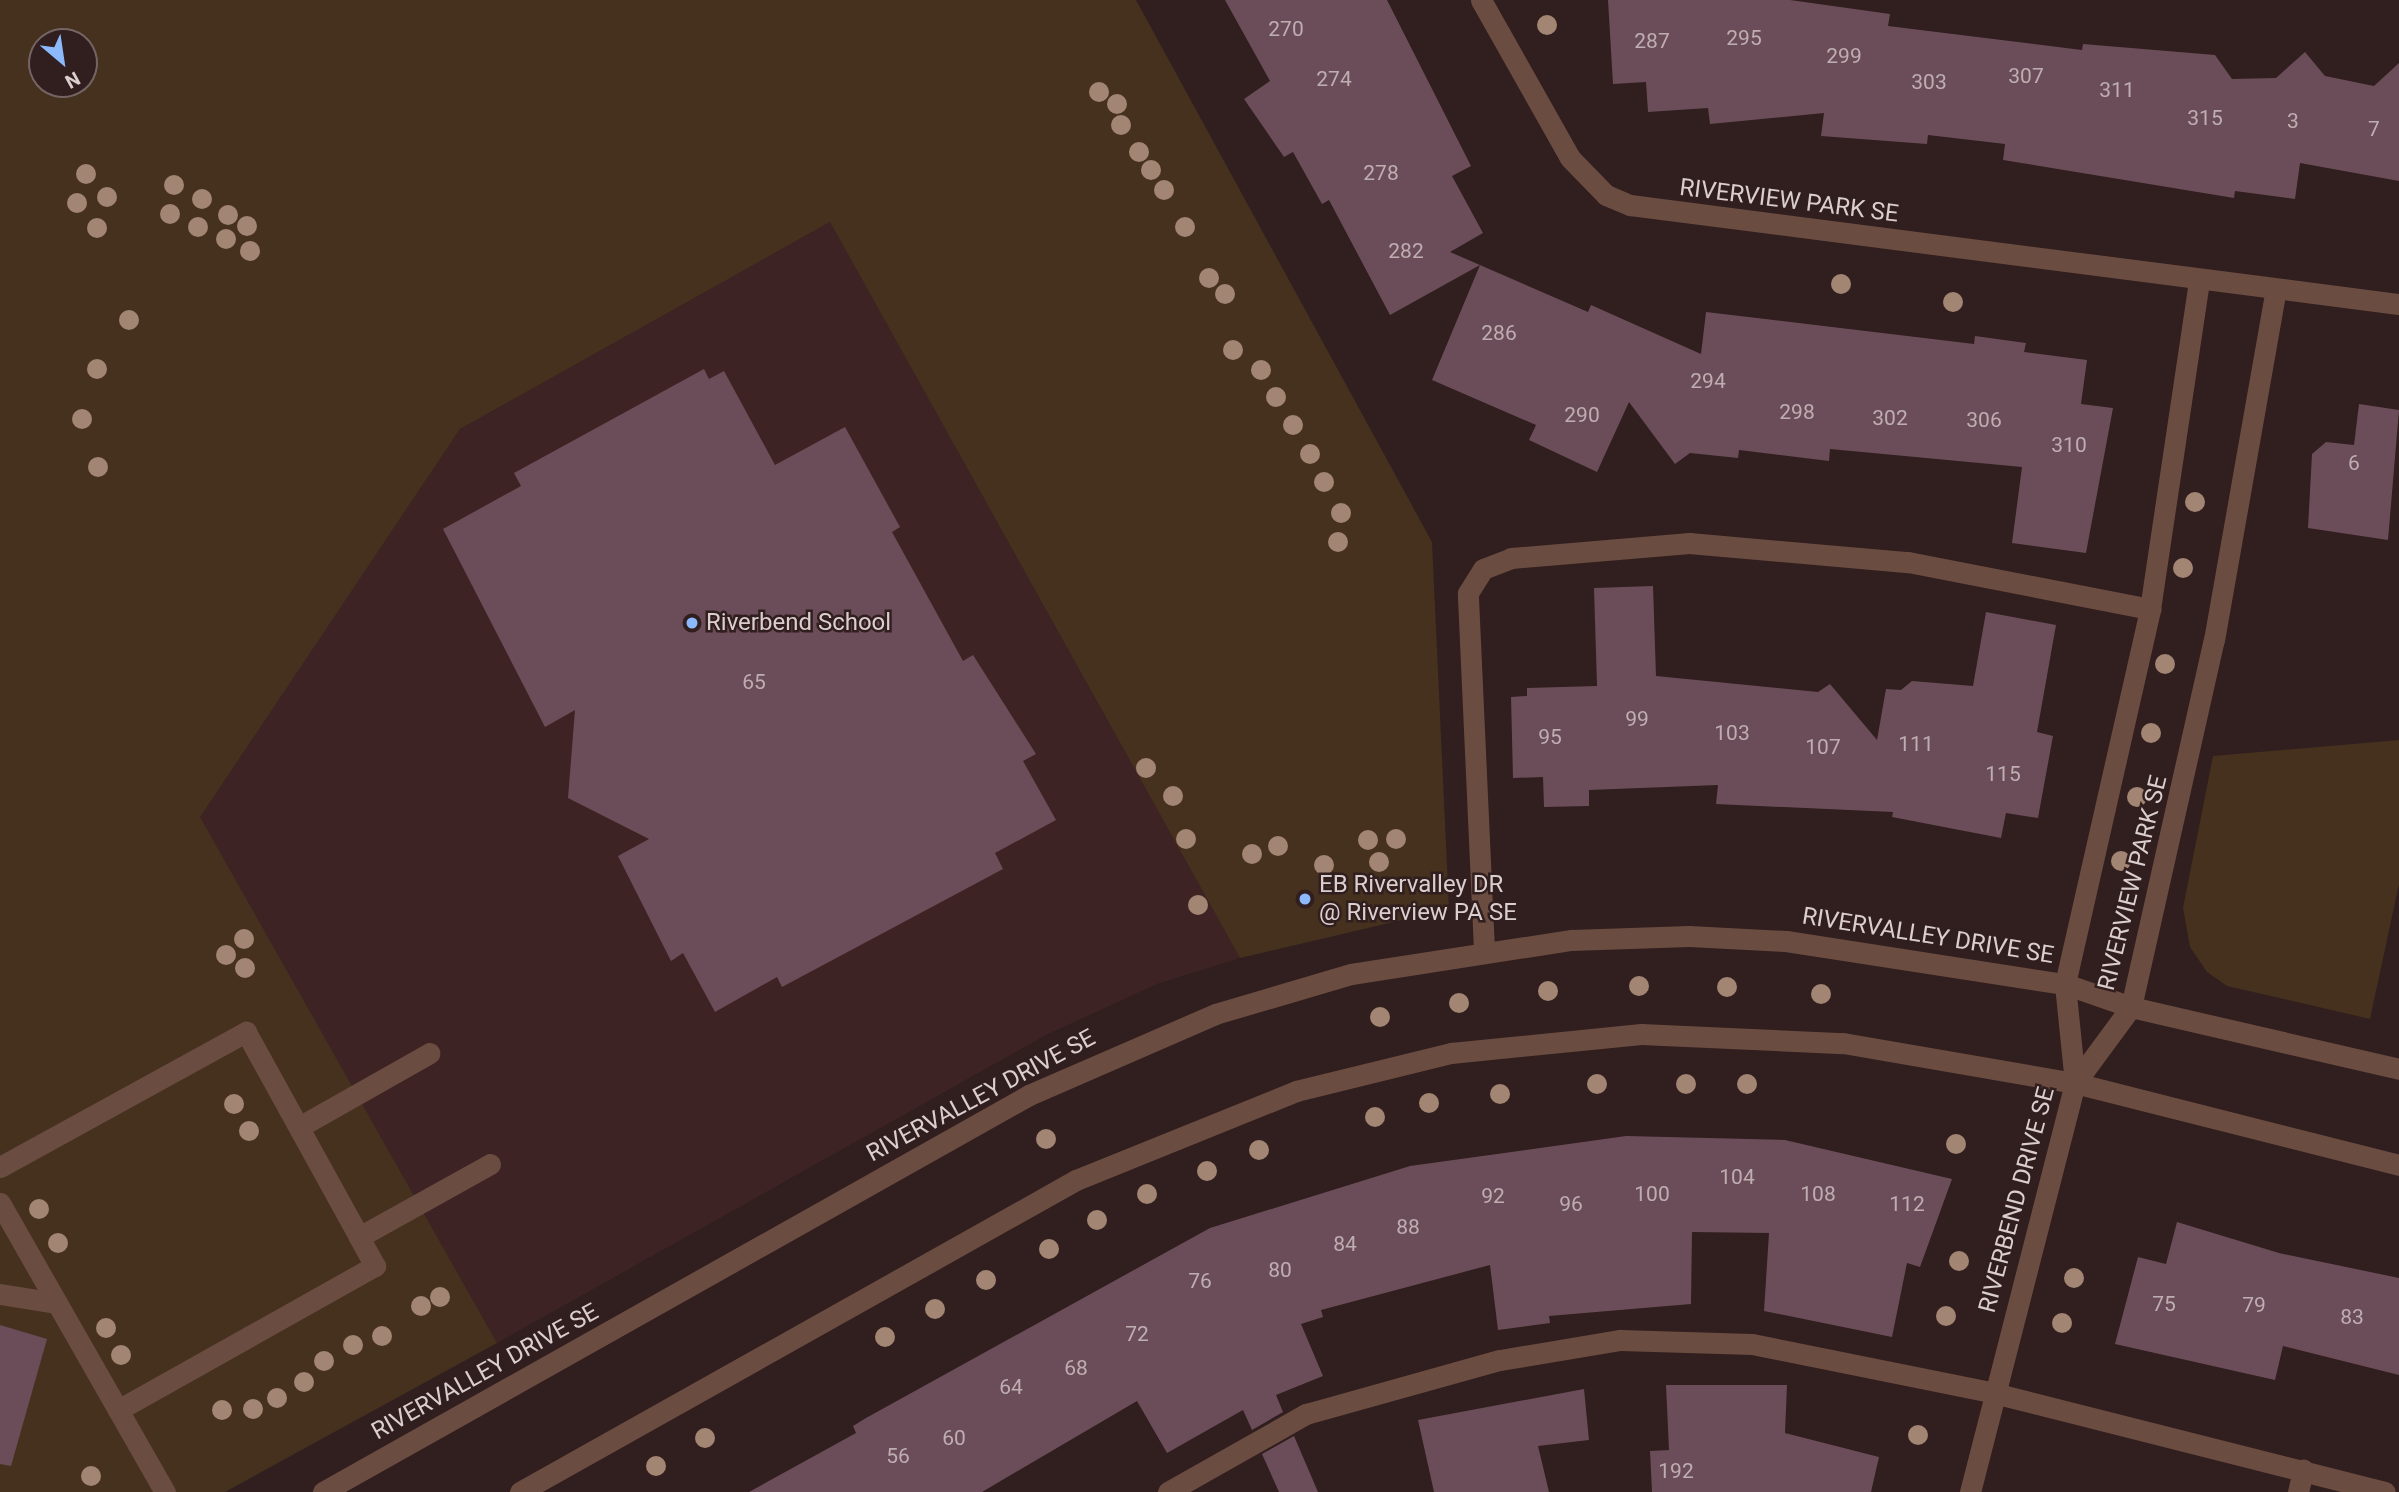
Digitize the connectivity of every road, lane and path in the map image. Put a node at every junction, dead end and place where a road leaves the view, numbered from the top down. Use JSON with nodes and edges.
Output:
{"nodes":[{"id":1,"x":1482,"y":0,"type":"edge"},
{"id":2,"x":2199,"y":280,"type":"junction"},
{"id":3,"x":2276,"y":290,"type":"junction"},
{"id":4,"x":2399,"y":304,"type":"edge"},
{"id":5,"x":2150,"y":609,"type":"junction"},
{"id":6,"x":1484,"y":950,"type":"junction"},
{"id":7,"x":2065,"y":984,"type":"junction"},
{"id":8,"x":2131,"y":1007,"type":"junction"},
{"id":9,"x":430,"y":1053,"type":"dead end"},
{"id":10,"x":2399,"y":1069,"type":"edge"},
{"id":11,"x":2075,"y":1083,"type":"junction"},
{"id":12,"x":299,"y":1127,"type":"junction"},
{"id":13,"x":491,"y":1164,"type":"dead end"},
{"id":14,"x":2399,"y":1165,"type":"edge"},
{"id":15,"x":0,"y":1167,"type":"edge"},
{"id":16,"x":0,"y":1203,"type":"edge"},
{"id":17,"x":359,"y":1237,"type":"junction"},
{"id":18,"x":0,"y":1294,"type":"edge"},
{"id":19,"x":57,"y":1303,"type":"junction"},
{"id":20,"x":1994,"y":1393,"type":"junction"},
{"id":21,"x":118,"y":1410,"type":"junction"},
{"id":22,"x":2302,"y":1470,"type":"junction"},
{"id":23,"x":165,"y":1492,"type":"edge"},
{"id":24,"x":323,"y":1492,"type":"edge"},
{"id":25,"x":520,"y":1492,"type":"edge"},
{"id":26,"x":1168,"y":1492,"type":"edge"},
{"id":27,"x":1970,"y":1492,"type":"edge"},
{"id":28,"x":2298,"y":1492,"type":"edge"},
{"id":29,"x":2385,"y":1492,"type":"edge"}],
"edges":[{"from":1,"to":2,"type":"street","name":"RIVERVIEW PARK SE"},
{"from":2,"to":3,"type":"street","name":"RIVERVIEW PARK SE"},
{"from":2,"to":5,"type":"street","name":"RIVERVIEW PARK SE"},
{"from":3,"to":4,"type":"street","name":"RIVERVIEW PARK SE"},
{"from":3,"to":8,"type":"street","name":"RIVERVIEW PARK SE"},
{"from":5,"to":6,"type":"street"},
{"from":5,"to":7,"type":"street","name":"RIVERVIEW PARK SE"},
{"from":6,"to":7,"type":"street","name":"RIVERVALLEY DRIVE SE"},
{"from":6,"to":24,"type":"street","name":"RIVERVALLEY DRIVE SE"},
{"from":7,"to":8,"type":"street","name":"RIVERVALLEY DRIVE SE"},
{"from":7,"to":11,"type":"street","name":"RIVERVIEW PARK SE"},
{"from":8,"to":10,"type":"street"},
{"from":8,"to":11,"type":"street","name":"RIVERVIEW PARK SE"},
{"from":9,"to":12,"type":"street"},
{"from":11,"to":14,"type":"street","name":"RIVERBEND DRIVE SE"},
{"from":11,"to":20,"type":"street","name":"RIVERBEND DRIVE SE"},
{"from":11,"to":25,"type":"street"},
{"from":12,"to":15,"type":"street"},
{"from":12,"to":17,"type":"street"},
{"from":13,"to":17,"type":"street"},
{"from":16,"to":19,"type":"street"},
{"from":17,"to":21,"type":"street"},
{"from":18,"to":19,"type":"street"},
{"from":19,"to":21,"type":"street"},
{"from":20,"to":22,"type":"street"},
{"from":20,"to":26,"type":"street"},
{"from":20,"to":27,"type":"street","name":"RIVERBEND DRIVE SE"},
{"from":21,"to":23,"type":"street"},
{"from":22,"to":28,"type":"street"},
{"from":22,"to":29,"type":"street"}]}
